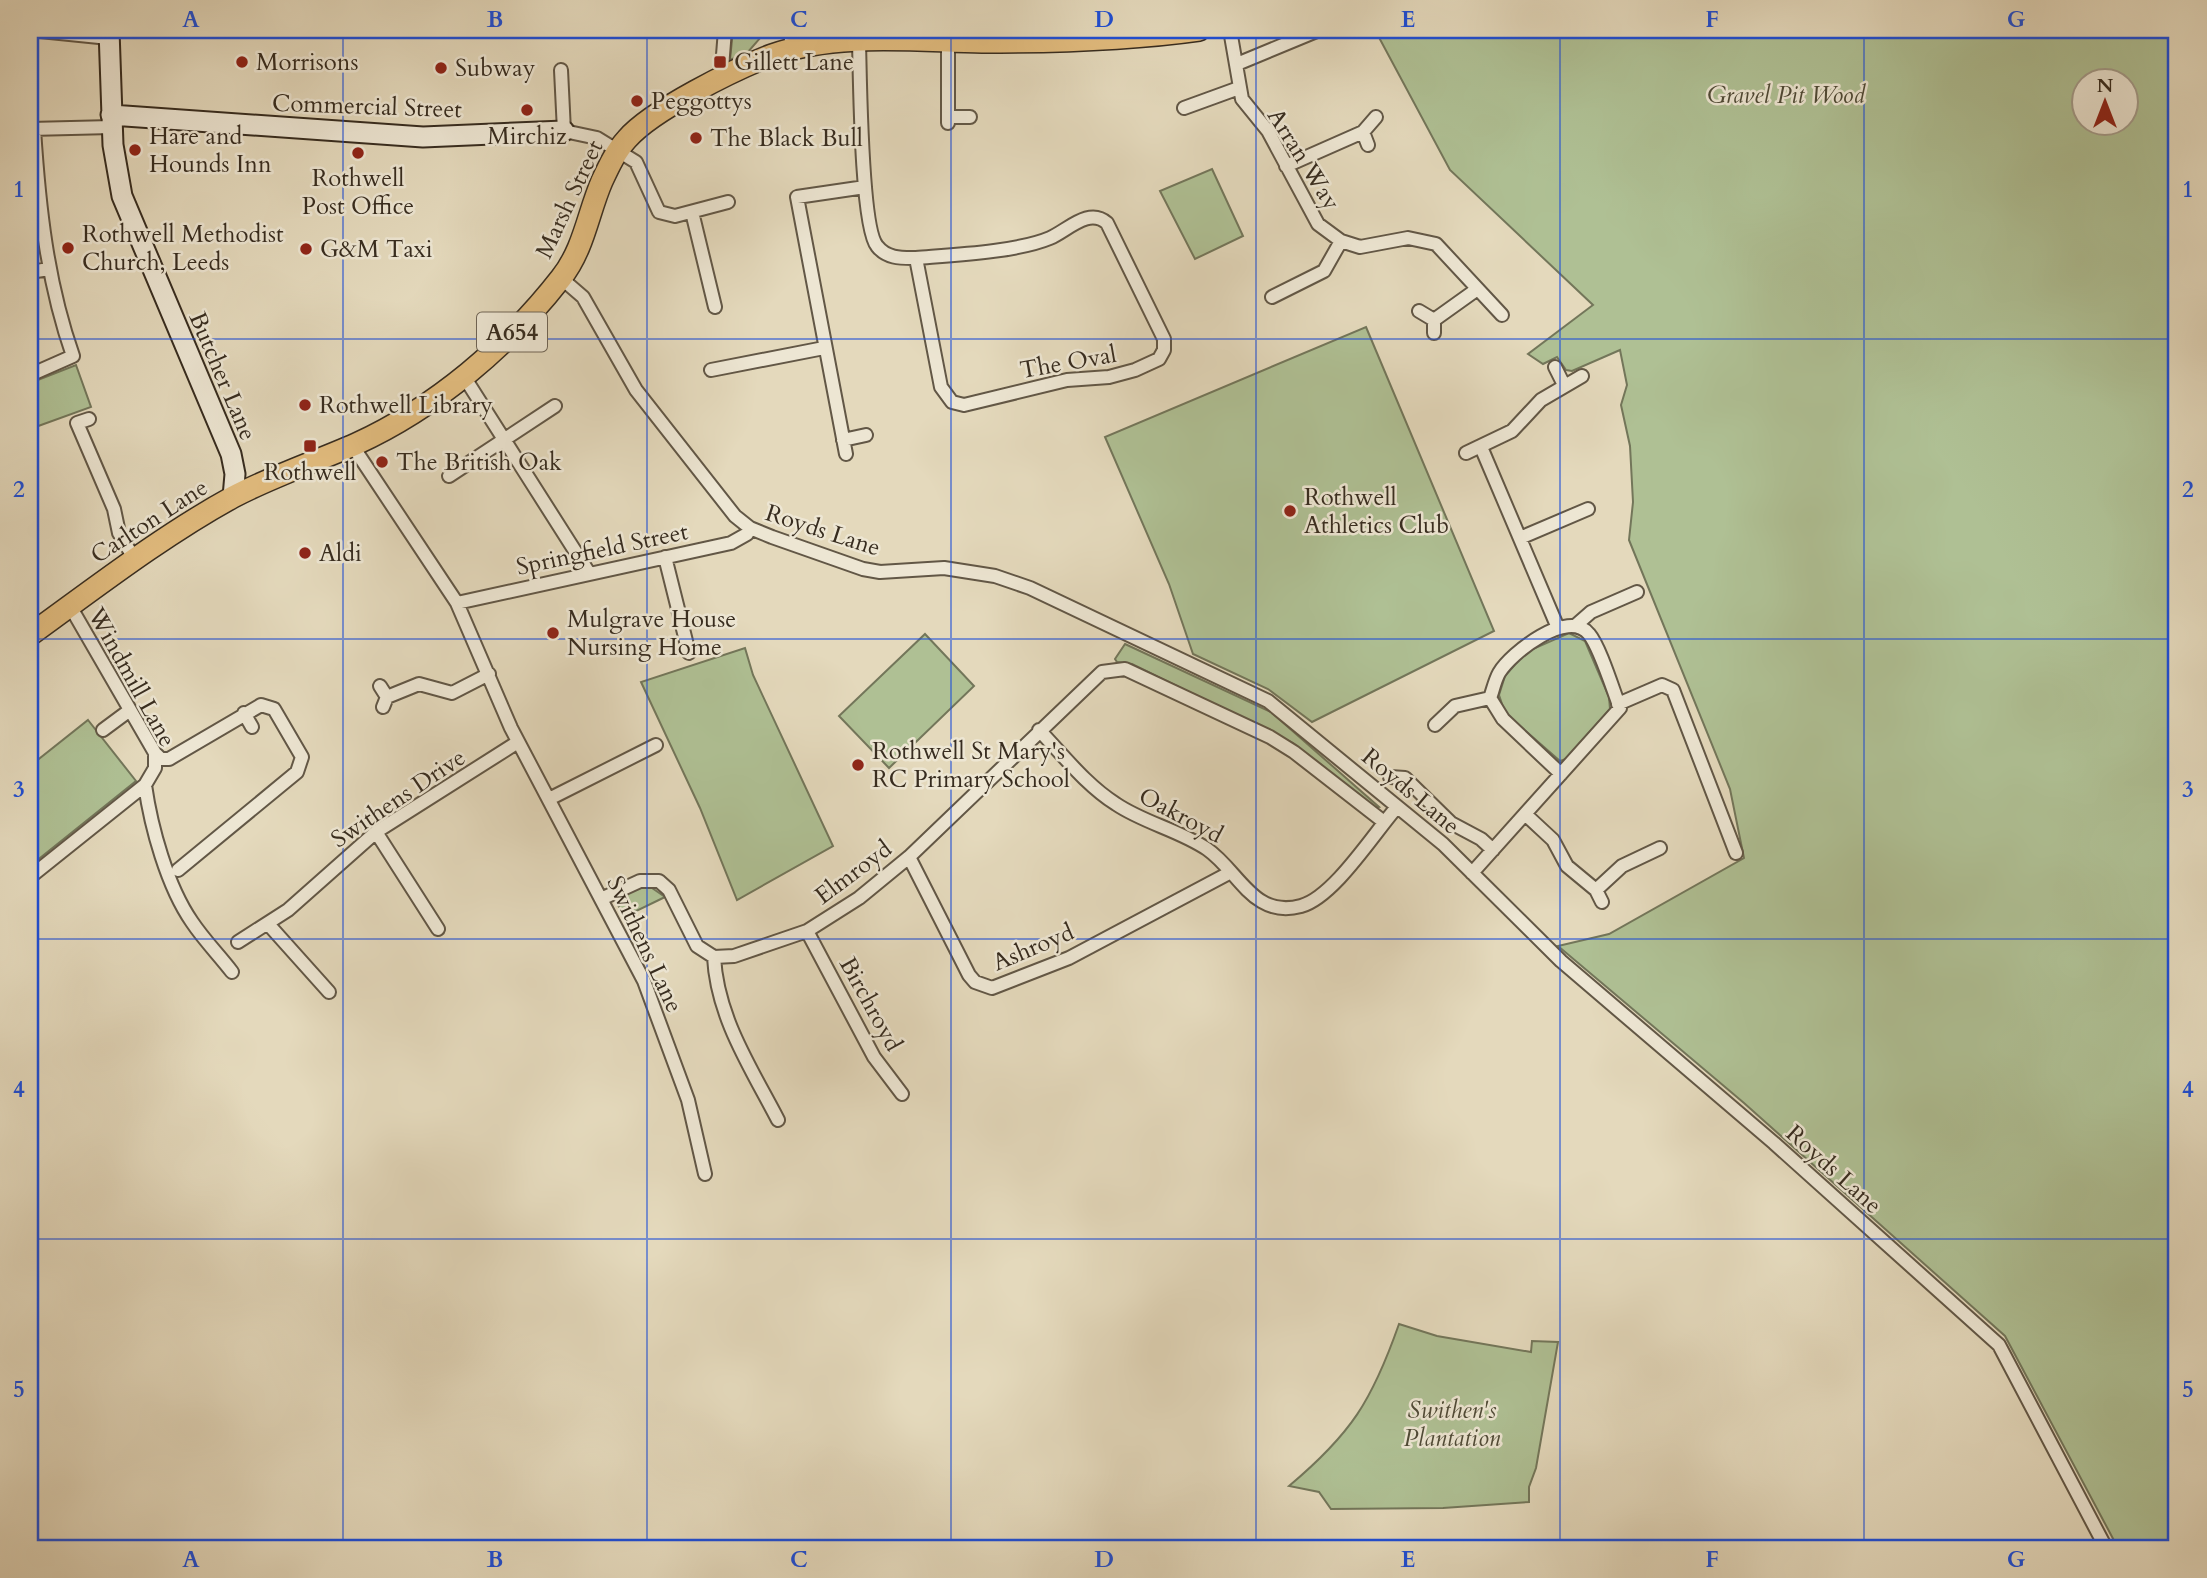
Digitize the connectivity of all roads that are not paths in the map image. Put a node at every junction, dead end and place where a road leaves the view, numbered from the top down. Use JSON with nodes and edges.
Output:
{"nodes":[{"id":1,"x":30,"y":30,"type":"edge"},
{"id":2,"x":725,"y":30,"type":"edge"},
{"id":3,"x":1199,"y":30,"type":"edge"},
{"id":4,"x":1230,"y":30,"type":"edge"},
{"id":5,"x":1319,"y":30,"type":"edge"},
{"id":6,"x":109,"y":34,"type":"edge"},
{"id":7,"x":791,"y":39,"type":"edge"},
{"id":8,"x":948,"y":41,"type":"junction"},
{"id":9,"x":859,"y":42,"type":"junction"},
{"id":10,"x":1237,"y":64,"type":"junction"},
{"id":11,"x":561,"y":70,"type":"dead end"},
{"id":12,"x":721,"y":79,"type":"junction"},
{"id":13,"x":1239,"y":89,"type":"junction"},
{"id":14,"x":1179,"y":94,"type":"dead end"},
{"id":15,"x":970,"y":117,"type":"dead end"},
{"id":16,"x":1376,"y":117,"type":"dead end"},
{"id":17,"x":111,"y":121,"type":"junction"},
{"id":18,"x":32,"y":129,"type":"edge"},
{"id":19,"x":564,"y":131,"type":"junction"},
{"id":20,"x":1363,"y":132,"type":"junction"},
{"id":21,"x":1368,"y":145,"type":"dead end"},
{"id":22,"x":618,"y":150,"type":"junction"},
{"id":23,"x":1286,"y":166,"type":"junction"},
{"id":24,"x":794,"y":184,"type":"dead end"},
{"id":25,"x":865,"y":187,"type":"junction"},
{"id":26,"x":797,"y":197,"type":"junction"},
{"id":27,"x":728,"y":202,"type":"dead end"},
{"id":28,"x":692,"y":212,"type":"junction"},
{"id":29,"x":1341,"y":241,"type":"junction"},
{"id":30,"x":916,"y":258,"type":"junction"},
{"id":31,"x":49,"y":269,"type":"junction"},
{"id":32,"x":30,"y":272,"type":"edge"},
{"id":33,"x":561,"y":278,"type":"junction"},
{"id":34,"x":1476,"y":290,"type":"junction"},
{"id":35,"x":1272,"y":298,"type":"dead end"},
{"id":36,"x":715,"y":307,"type":"dead end"},
{"id":37,"x":1419,"y":311,"type":"dead end"},
{"id":38,"x":1502,"y":315,"type":"dead end"},
{"id":39,"x":824,"y":348,"type":"junction"},
{"id":40,"x":1555,"y":367,"type":"dead end"},
{"id":41,"x":711,"y":370,"type":"dead end"},
{"id":42,"x":30,"y":374,"type":"edge"},
{"id":43,"x":463,"y":375,"type":"junction"},
{"id":44,"x":1582,"y":376,"type":"dead end"},
{"id":45,"x":1564,"y":386,"type":"junction"},
{"id":46,"x":555,"y":406,"type":"dead end"},
{"id":47,"x":89,"y":419,"type":"dead end"},
{"id":48,"x":866,"y":435,"type":"dead end"},
{"id":49,"x":843,"y":440,"type":"junction"},
{"id":50,"x":504,"y":441,"type":"junction"},
{"id":51,"x":352,"y":446,"type":"junction"},
{"id":52,"x":1481,"y":447,"type":"junction"},
{"id":53,"x":1466,"y":453,"type":"dead end"},
{"id":54,"x":846,"y":454,"type":"dead end"},
{"id":55,"x":306,"y":463,"type":"joint"},
{"id":56,"x":449,"y":476,"type":"dead end"},
{"id":57,"x":233,"y":497,"type":"junction"},
{"id":58,"x":1588,"y":509,"type":"dead end"},
{"id":59,"x":750,"y":528,"type":"junction"},
{"id":60,"x":1520,"y":538,"type":"junction"},
{"id":61,"x":665,"y":556,"type":"junction"},
{"id":62,"x":135,"y":560,"type":"junction"},
{"id":63,"x":589,"y":573,"type":"junction"},
{"id":64,"x":1637,"y":592,"type":"dead end"},
{"id":65,"x":457,"y":603,"type":"junction"},
{"id":66,"x":69,"y":606,"type":"junction"},
{"id":67,"x":1575,"y":626,"type":"junction"},
{"id":68,"x":1558,"y":628,"type":"junction"},
{"id":69,"x":30,"y":635,"type":"edge"},
{"id":70,"x":689,"y":653,"type":"dead end"},
{"id":71,"x":1108,"y":669,"type":"joint"},
{"id":72,"x":489,"y":674,"type":"junction"},
{"id":73,"x":383,"y":697,"type":"dead end"},
{"id":74,"x":1490,"y":698,"type":"junction"},
{"id":75,"x":1618,"y":704,"type":"junction"},
{"id":76,"x":130,"y":710,"type":"junction"},
{"id":77,"x":244,"y":713,"type":"junction"},
{"id":78,"x":1435,"y":725,"type":"dead end"},
{"id":79,"x":252,"y":727,"type":"dead end"},
{"id":80,"x":103,"y":730,"type":"dead end"},
{"id":81,"x":1039,"y":730,"type":"junction"},
{"id":82,"x":518,"y":742,"type":"junction"},
{"id":83,"x":656,"y":745,"type":"dead end"},
{"id":84,"x":155,"y":753,"type":"junction"},
{"id":85,"x":1561,"y":774,"type":"junction"},
{"id":86,"x":1390,"y":777,"type":"dead end"},
{"id":87,"x":145,"y":785,"type":"junction"},
{"id":88,"x":548,"y":799,"type":"junction"},
{"id":89,"x":1397,"y":807,"type":"junction"},
{"id":90,"x":1525,"y":814,"type":"junction"},
{"id":91,"x":1384,"y":822,"type":"junction"},
{"id":92,"x":376,"y":832,"type":"junction"},
{"id":93,"x":184,"y":846,"type":"dead end"},
{"id":94,"x":1660,"y":848,"type":"dead end"},
{"id":95,"x":1493,"y":850,"type":"junction"},
{"id":96,"x":1736,"y":853,"type":"dead end"},
{"id":97,"x":909,"y":857,"type":"junction"},
{"id":98,"x":192,"y":858,"type":"junction"},
{"id":99,"x":178,"y":870,"type":"dead end"},
{"id":100,"x":1231,"y":872,"type":"junction"},
{"id":101,"x":1472,"y":873,"type":"junction"},
{"id":102,"x":30,"y":877,"type":"edge"},
{"id":103,"x":601,"y":899,"type":"junction"},
{"id":104,"x":269,"y":925,"type":"junction"},
{"id":105,"x":438,"y":929,"type":"dead end"},
{"id":106,"x":807,"y":931,"type":"junction"},
{"id":107,"x":238,"y":942,"type":"dead end"},
{"id":108,"x":714,"y":957,"type":"junction"},
{"id":109,"x":232,"y":972,"type":"dead end"},
{"id":110,"x":329,"y":992,"type":"dead end"},
{"id":111,"x":902,"y":1094,"type":"dead end"},
{"id":112,"x":778,"y":1120,"type":"dead end"},
{"id":113,"x":705,"y":1174,"type":"dead end"},
{"id":114,"x":2106,"y":1548,"type":"edge"}],
"edges":[{"from":1,"to":6,"type":"street"},
{"from":2,"to":12,"type":"street"},
{"from":3,"to":8,"type":"main road","number":"A654"},
{"from":4,"to":10,"type":"street","name":"Arran Way"},
{"from":5,"to":10,"type":"street"},
{"from":6,"to":17,"type":"street","name":"Butcher Lane"},
{"from":7,"to":9,"type":"main road","number":"A654"},
{"from":7,"to":12,"type":"main road","name":"Marsh Street","number":"A654"},
{"from":8,"to":9,"type":"main road","number":"A654"},
{"from":8,"to":15,"type":"street"},
{"from":9,"to":25,"type":"street","name":"The Oval"},
{"from":10,"to":13,"type":"street","name":"Arran Way"},
{"from":11,"to":19,"type":"street"},
{"from":12,"to":22,"type":"main road","name":"Marsh Street","number":"A654"},
{"from":13,"to":14,"type":"street"},
{"from":13,"to":23,"type":"street","name":"Arran Way"},
{"from":16,"to":20,"type":"street"},
{"from":17,"to":18,"type":"street","name":"Commercial Street"},
{"from":17,"to":19,"type":"street","name":"Commercial Street"},
{"from":17,"to":57,"type":"street","name":"Butcher Lane"},
{"from":18,"to":31,"type":"street"},
{"from":19,"to":22,"type":"street","name":"Commercial Street"},
{"from":20,"to":21,"type":"street"},
{"from":20,"to":23,"type":"street"},
{"from":22,"to":28,"type":"street"},
{"from":22,"to":33,"type":"main road","name":"Marsh Street","number":"A654"},
{"from":23,"to":29,"type":"street","name":"Arran Way"},
{"from":24,"to":26,"type":"street"},
{"from":25,"to":26,"type":"street"},
{"from":25,"to":30,"type":"street","name":"The Oval"},
{"from":26,"to":39,"type":"street"},
{"from":27,"to":28,"type":"street"},
{"from":28,"to":36,"type":"street"},
{"from":29,"to":34,"type":"street","name":"Arran Way"},
{"from":29,"to":35,"type":"street"},
{"from":30,"to":30,"type":"street","name":"The Oval"},
{"from":31,"to":32,"type":"street"},
{"from":31,"to":42,"type":"street"},
{"from":33,"to":43,"type":"main road","name":"Marsh Street","number":"A654"},
{"from":33,"to":59,"type":"street","name":"Royds Lane"},
{"from":34,"to":37,"type":"street"},
{"from":34,"to":38,"type":"street","name":"Arran Way"},
{"from":39,"to":41,"type":"street"},
{"from":39,"to":49,"type":"street"},
{"from":40,"to":45,"type":"street"},
{"from":43,"to":50,"type":"street"},
{"from":43,"to":51,"type":"main road","name":"Marsh Street","number":"A654"},
{"from":44,"to":45,"type":"street"},
{"from":45,"to":52,"type":"street"},
{"from":46,"to":50,"type":"street"},
{"from":47,"to":62,"type":"street"},
{"from":48,"to":49,"type":"street"},
{"from":49,"to":54,"type":"street"},
{"from":50,"to":56,"type":"street"},
{"from":50,"to":63,"type":"street"},
{"from":51,"to":55,"type":"main road","name":"Marsh Street","number":"A654"},
{"from":51,"to":65,"type":"street","name":"Swithens Lane"},
{"from":52,"to":53,"type":"street"},
{"from":52,"to":60,"type":"street"},
{"from":55,"to":57,"type":"main road","name":"Carlton Lane","number":"A654"},
{"from":57,"to":62,"type":"main road","name":"Carlton Lane","number":"A654"},
{"from":58,"to":60,"type":"street"},
{"from":59,"to":61,"type":"street","name":"Springfield Street"},
{"from":59,"to":89,"type":"street","name":"Royds Lane"},
{"from":60,"to":68,"type":"street"},
{"from":61,"to":63,"type":"street","name":"Springfield Street"},
{"from":61,"to":70,"type":"street"},
{"from":62,"to":66,"type":"main road","name":"Carlton Lane","number":"A654"},
{"from":63,"to":65,"type":"street","name":"Springfield Street"},
{"from":64,"to":67,"type":"street"},
{"from":65,"to":72,"type":"street","name":"Swithens Lane"},
{"from":66,"to":69,"type":"main road","name":"Carlton Lane","number":"A654"},
{"from":66,"to":76,"type":"street","name":"Windmill Lane"},
{"from":67,"to":68,"type":"street"},
{"from":67,"to":75,"type":"street"},
{"from":68,"to":74,"type":"street"},
{"from":71,"to":81,"type":"street","name":"Elmroyd"},
{"from":71,"to":91,"type":"street","name":"Royds Lane"},
{"from":72,"to":73,"type":"street"},
{"from":72,"to":82,"type":"street","name":"Swithens Lane"},
{"from":74,"to":78,"type":"street"},
{"from":74,"to":85,"type":"street"},
{"from":75,"to":85,"type":"street"},
{"from":75,"to":96,"type":"street"},
{"from":76,"to":80,"type":"street"},
{"from":76,"to":84,"type":"street","name":"Windmill Lane"},
{"from":77,"to":79,"type":"street"},
{"from":77,"to":84,"type":"street"},
{"from":77,"to":98,"type":"street"},
{"from":81,"to":97,"type":"street","name":"Elmroyd"},
{"from":81,"to":100,"type":"street","name":"Oakroyd"},
{"from":82,"to":88,"type":"street","name":"Swithens Lane"},
{"from":82,"to":92,"type":"street","name":"Swithens Drive"},
{"from":83,"to":88,"type":"street"},
{"from":84,"to":87,"type":"street","name":"Windmill Lane"},
{"from":85,"to":90,"type":"street"},
{"from":86,"to":95,"type":"street"},
{"from":87,"to":102,"type":"street","name":"Windmill Lane"},
{"from":87,"to":109,"type":"street"},
{"from":88,"to":103,"type":"street","name":"Swithens Lane"},
{"from":89,"to":91,"type":"street","name":"Oakroyd"},
{"from":89,"to":101,"type":"street","name":"Royds Lane"},
{"from":90,"to":94,"type":"street"},
{"from":90,"to":95,"type":"street"},
{"from":91,"to":100,"type":"street","name":"Oakroyd"},
{"from":92,"to":104,"type":"street","name":"Swithens Drive"},
{"from":92,"to":105,"type":"street"},
{"from":93,"to":98,"type":"street"},
{"from":95,"to":101,"type":"street"},
{"from":97,"to":100,"type":"street","name":"Ashroyd"},
{"from":97,"to":106,"type":"street","name":"Elmroyd"},
{"from":98,"to":99,"type":"street"},
{"from":101,"to":114,"type":"street","name":"Royds Lane"},
{"from":103,"to":108,"type":"street"},
{"from":103,"to":113,"type":"street","name":"Swithens Lane"},
{"from":104,"to":107,"type":"street","name":"Swithens Drive"},
{"from":104,"to":110,"type":"street"},
{"from":106,"to":108,"type":"street","name":"Elmroyd"},
{"from":106,"to":111,"type":"street","name":"Birchroyd"},
{"from":108,"to":112,"type":"street"}]}
